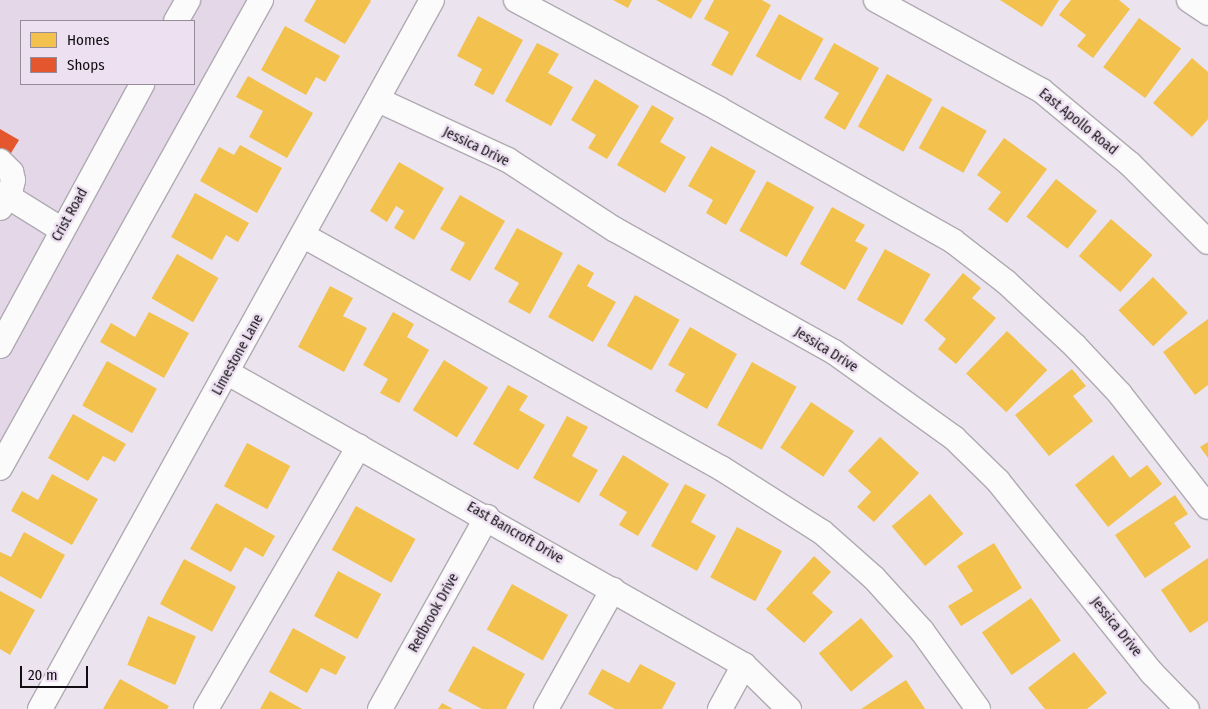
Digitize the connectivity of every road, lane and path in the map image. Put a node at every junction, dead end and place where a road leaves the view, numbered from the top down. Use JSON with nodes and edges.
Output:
{"nodes":[{"id":1,"x":188,"y":0,"type":"edge"},
{"id":2,"x":261,"y":0,"type":"edge"},
{"id":3,"x":432,"y":0,"type":"edge"},
{"id":4,"x":516,"y":0,"type":"edge"},
{"id":5,"x":876,"y":0,"type":"edge"},
{"id":6,"x":1189,"y":0,"type":"edge"},
{"id":7,"x":1208,"y":13,"type":"edge"},
{"id":8,"x":177,"y":20,"type":"edge"},
{"id":9,"x":141,"y":85,"type":"edge"},
{"id":10,"x":378,"y":100,"type":"junction"},
{"id":11,"x":0,"y":161,"type":"edge"},
{"id":12,"x":5,"y":202,"type":"edge"},
{"id":13,"x":62,"y":230,"type":"junction"},
{"id":14,"x":304,"y":236,"type":"junction"},
{"id":15,"x":1208,"y":242,"type":"edge"},
{"id":16,"x":0,"y":346,"type":"edge"},
{"id":17,"x":228,"y":373,"type":"junction"},
{"id":18,"x":359,"y":446,"type":"junction"},
{"id":19,"x":0,"y":468,"type":"edge"},
{"id":20,"x":1208,"y":507,"type":"edge"},
{"id":21,"x":487,"y":517,"type":"junction"},
{"id":22,"x":613,"y":590,"type":"junction"},
{"id":23,"x":744,"y":665,"type":"junction"},
{"id":24,"x":40,"y":709,"type":"edge"},
{"id":25,"x":206,"y":709,"type":"edge"},
{"id":26,"x":380,"y":709,"type":"edge"},
{"id":27,"x":546,"y":709,"type":"edge"},
{"id":28,"x":720,"y":709,"type":"edge"},
{"id":29,"x":789,"y":709,"type":"edge"},
{"id":30,"x":978,"y":709,"type":"edge"},
{"id":31,"x":1187,"y":709,"type":"edge"}],
"edges":[{"from":1,"to":8,"type":"street"},
{"from":2,"to":19,"type":"street"},
{"from":3,"to":10,"type":"street","name":"Limestone Lane"},
{"from":4,"to":20,"type":"street"},
{"from":5,"to":15,"type":"street","name":"East Apollo Road"},
{"from":6,"to":7,"type":"street"},
{"from":9,"to":13,"type":"street","name":"Crist Road"},
{"from":10,"to":14,"type":"street","name":"Limestone Lane"},
{"from":10,"to":31,"type":"street","name":"Jessica Drive"},
{"from":11,"to":12,"type":"street"},
{"from":12,"to":13,"type":"street"},
{"from":13,"to":16,"type":"street","name":"Crist Road"},
{"from":14,"to":17,"type":"street","name":"Limestone Lane"},
{"from":14,"to":30,"type":"street"},
{"from":17,"to":18,"type":"street","name":"East Bancroft Drive"},
{"from":17,"to":24,"type":"street","name":"Limestone Lane"},
{"from":18,"to":21,"type":"street","name":"East Bancroft Drive"},
{"from":18,"to":25,"type":"street"},
{"from":21,"to":22,"type":"street","name":"East Bancroft Drive"},
{"from":21,"to":26,"type":"street","name":"Redbrook Drive"},
{"from":22,"to":23,"type":"street","name":"East Bancroft Drive"},
{"from":22,"to":27,"type":"street"},
{"from":23,"to":28,"type":"street"},
{"from":23,"to":29,"type":"street","name":"East Bancroft Drive"}]}
